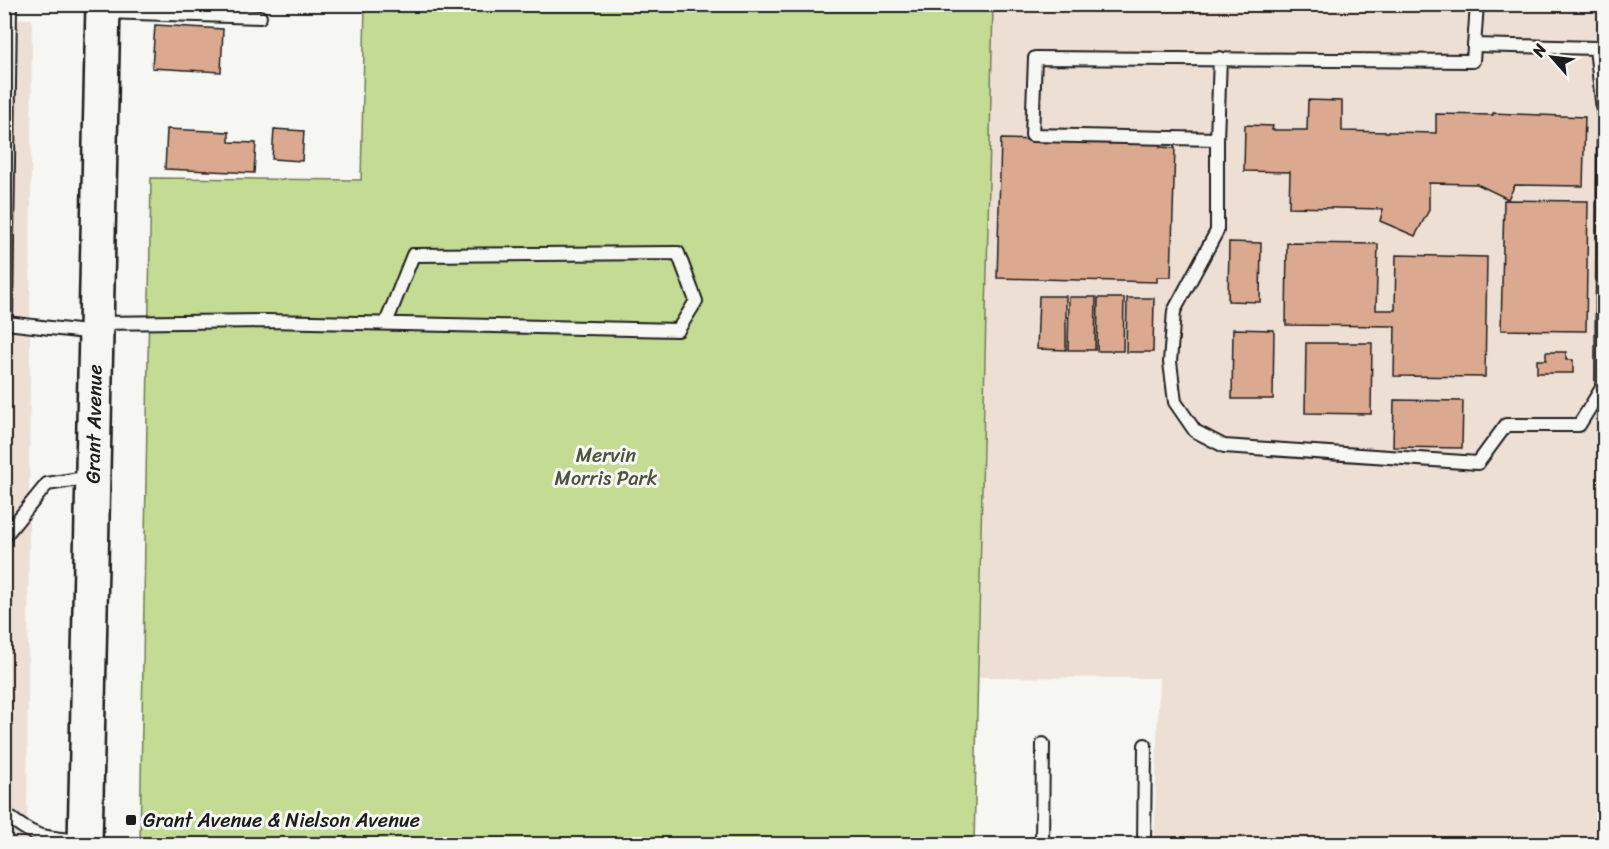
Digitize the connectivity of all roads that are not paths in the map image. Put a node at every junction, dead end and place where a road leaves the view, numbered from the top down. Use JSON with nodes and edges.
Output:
{"nodes":[{"id":1,"x":10,"y":4,"type":"edge"},
{"id":2,"x":1476,"y":4,"type":"edge"},
{"id":3,"x":103,"y":8,"type":"edge"},
{"id":4,"x":260,"y":17,"type":"dead end"},
{"id":5,"x":1474,"y":45,"type":"junction"},
{"id":6,"x":1220,"y":58,"type":"junction"},
{"id":7,"x":1217,"y":139,"type":"junction"},
{"id":8,"x":386,"y":323,"type":"junction"},
{"id":9,"x":96,"y":328,"type":"junction"},
{"id":10,"x":93,"y":477,"type":"junction"},
{"id":11,"x":4,"y":537,"type":"edge"},
{"id":12,"x":1043,"y":744,"type":"dead end"},
{"id":13,"x":1145,"y":745,"type":"dead end"},
{"id":14,"x":4,"y":813,"type":"edge"},
{"id":15,"x":85,"y":843,"type":"edge"},
{"id":16,"x":1042,"y":844,"type":"edge"},
{"id":17,"x":1144,"y":844,"type":"edge"}],
"edges":[{"from":1,"to":9,"type":"lane"},
{"from":2,"to":5,"type":"lane"},
{"from":3,"to":4,"type":"lane"},
{"from":3,"to":9,"type":"main road","name":"Grant Avenue"},
{"from":5,"to":6,"type":"lane"},
{"from":5,"to":7,"type":"lane"},
{"from":6,"to":7,"type":"lane"},
{"from":6,"to":7,"type":"lane"},
{"from":8,"to":8,"type":"lane"},
{"from":8,"to":9,"type":"lane"},
{"from":9,"to":10,"type":"main road","name":"Grant Avenue"},
{"from":10,"to":11,"type":"lane"},
{"from":10,"to":15,"type":"main road","name":"Grant Avenue"},
{"from":12,"to":16,"type":"lane"},
{"from":13,"to":17,"type":"lane"},
{"from":14,"to":15,"type":"lane"}]}
